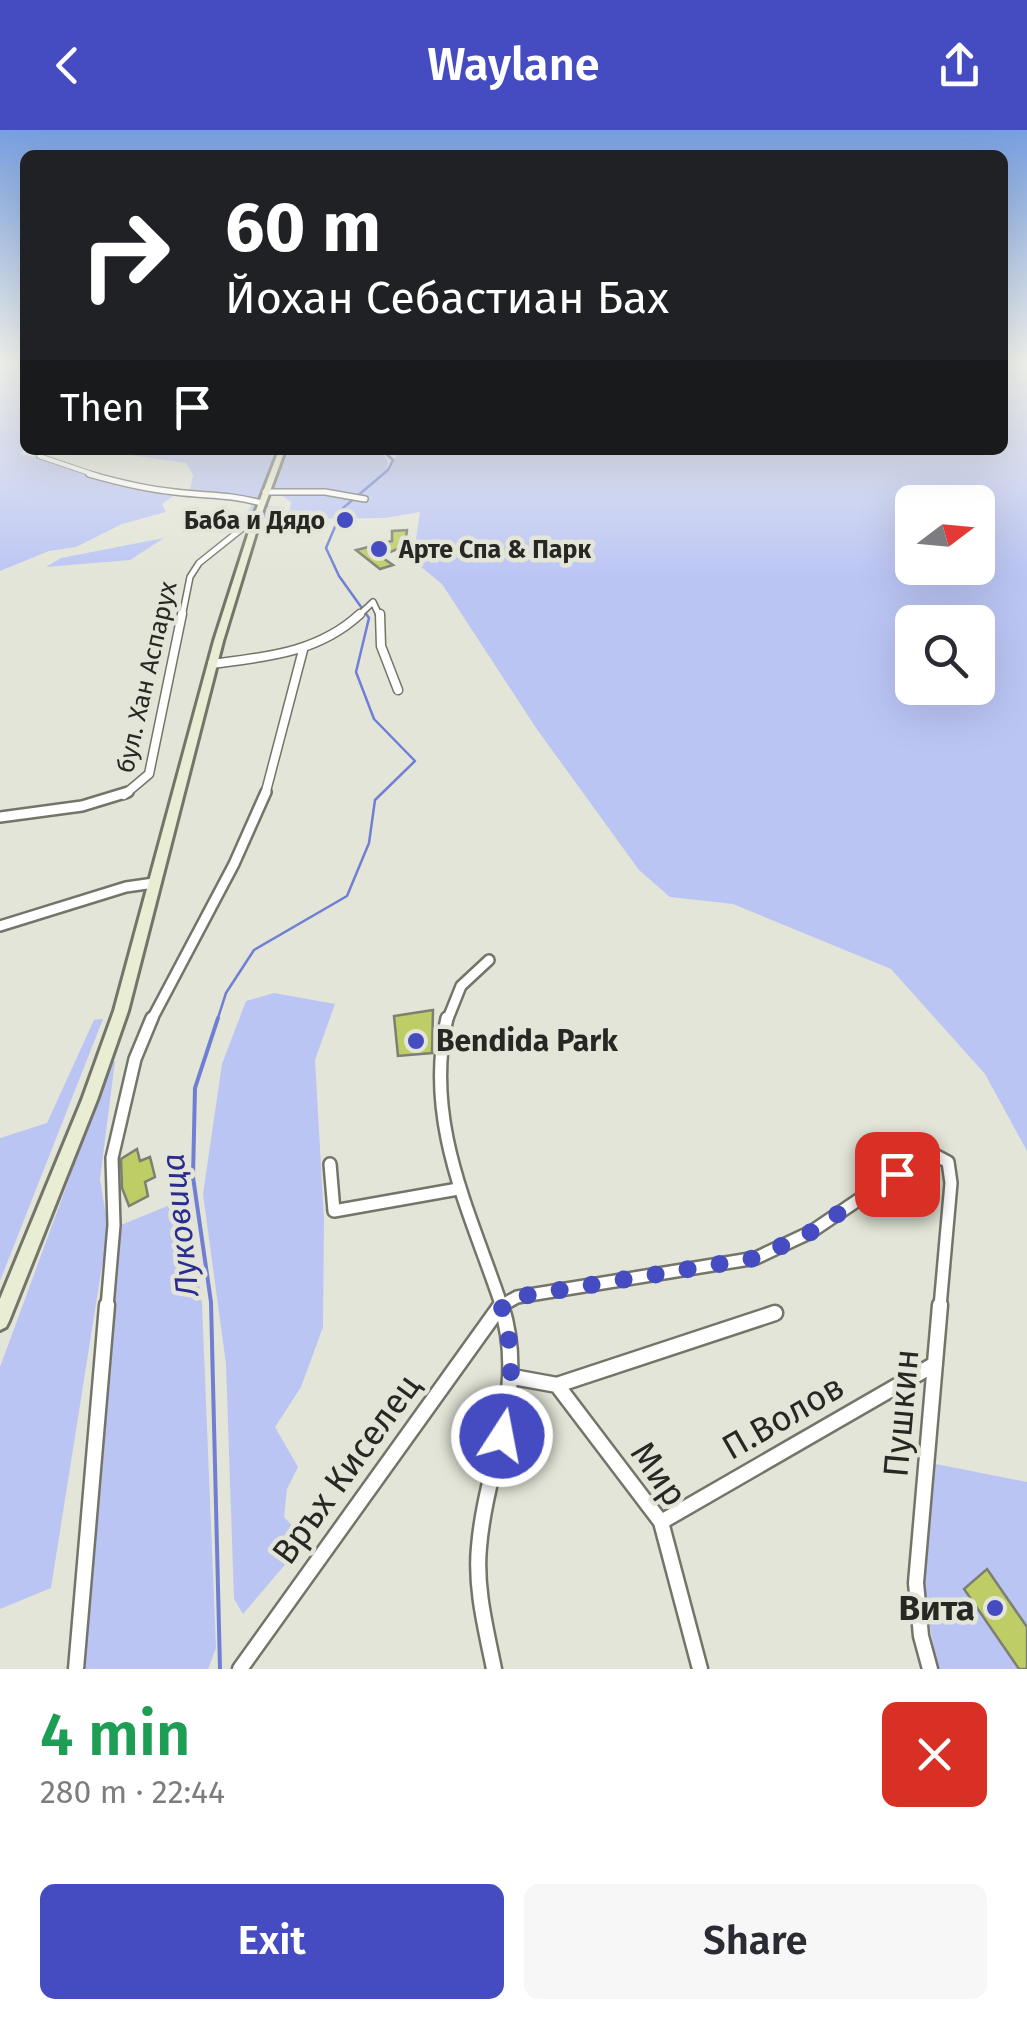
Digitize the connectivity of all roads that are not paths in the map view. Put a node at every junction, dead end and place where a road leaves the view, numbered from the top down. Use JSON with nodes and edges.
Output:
{"nodes":[{"id":1,"x":280,"y":455,"type":"edge"},
{"id":2,"x":39,"y":456,"type":"dead end"},
{"id":3,"x":265,"y":492,"type":"junction"},
{"id":4,"x":351,"y":496,"type":"joint"},
{"id":5,"x":362,"y":498,"type":"dead end"},
{"id":6,"x":261,"y":503,"type":"junction"},
{"id":7,"x":254,"y":519,"type":"junction"},
{"id":8,"x":364,"y":611,"type":"joint"},
{"id":9,"x":303,"y":650,"type":"junction"},
{"id":10,"x":212,"y":664,"type":"junction"},
{"id":11,"x":398,"y":690,"type":"dead end"},
{"id":12,"x":0,"y":816,"type":"edge"},
{"id":13,"x":154,"y":882,"type":"junction"},
{"id":14,"x":0,"y":926,"type":"edge"},
{"id":15,"x":489,"y":960,"type":"dead end"},
{"id":16,"x":330,"y":1164,"type":"dead end"},
{"id":17,"x":458,"y":1189,"type":"junction"},
{"id":18,"x":501,"y":1304,"type":"junction"},
{"id":19,"x":774,"y":1313,"type":"dead end"},
{"id":20,"x":0,"y":1321,"type":"edge"},
{"id":21,"x":936,"y":1364,"type":"junction"},
{"id":22,"x":513,"y":1377,"type":"junction"},
{"id":23,"x":557,"y":1385,"type":"junction"},
{"id":24,"x":661,"y":1522,"type":"junction"},
{"id":25,"x":76,"y":1669,"type":"edge"},
{"id":26,"x":240,"y":1669,"type":"edge"},
{"id":27,"x":494,"y":1669,"type":"edge"},
{"id":28,"x":700,"y":1669,"type":"edge"},
{"id":29,"x":930,"y":1669,"type":"edge"}],
"edges":[{"from":1,"to":3,"type":"main road"},
{"from":2,"to":6,"type":"street"},
{"from":3,"to":4,"type":"street"},
{"from":3,"to":6,"type":"main road"},
{"from":4,"to":5,"type":"street"},
{"from":6,"to":7,"type":"main road"},
{"from":7,"to":10,"type":"main road"},
{"from":7,"to":12,"type":"street","name":"бул. Хан Аспарух"},
{"from":8,"to":9,"type":"street"},
{"from":8,"to":11,"type":"street"},
{"from":9,"to":10,"type":"street"},
{"from":9,"to":25,"type":"street"},
{"from":10,"to":13,"type":"main road"},
{"from":13,"to":14,"type":"street"},
{"from":13,"to":20,"type":"main road"},
{"from":15,"to":17,"type":"street"},
{"from":16,"to":17,"type":"street"},
{"from":17,"to":18,"type":"street"},
{"from":18,"to":21,"type":"street","name":"Пушкин"},
{"from":18,"to":22,"type":"street"},
{"from":18,"to":26,"type":"street","name":"Връх Киселец"},
{"from":19,"to":23,"type":"street"},
{"from":21,"to":24,"type":"street","name":"П.Волов"},
{"from":21,"to":29,"type":"street","name":"Пушкин"},
{"from":22,"to":23,"type":"street"},
{"from":22,"to":27,"type":"street"},
{"from":23,"to":24,"type":"street","name":"Мир"},
{"from":24,"to":28,"type":"street","name":"Мир"}]}
